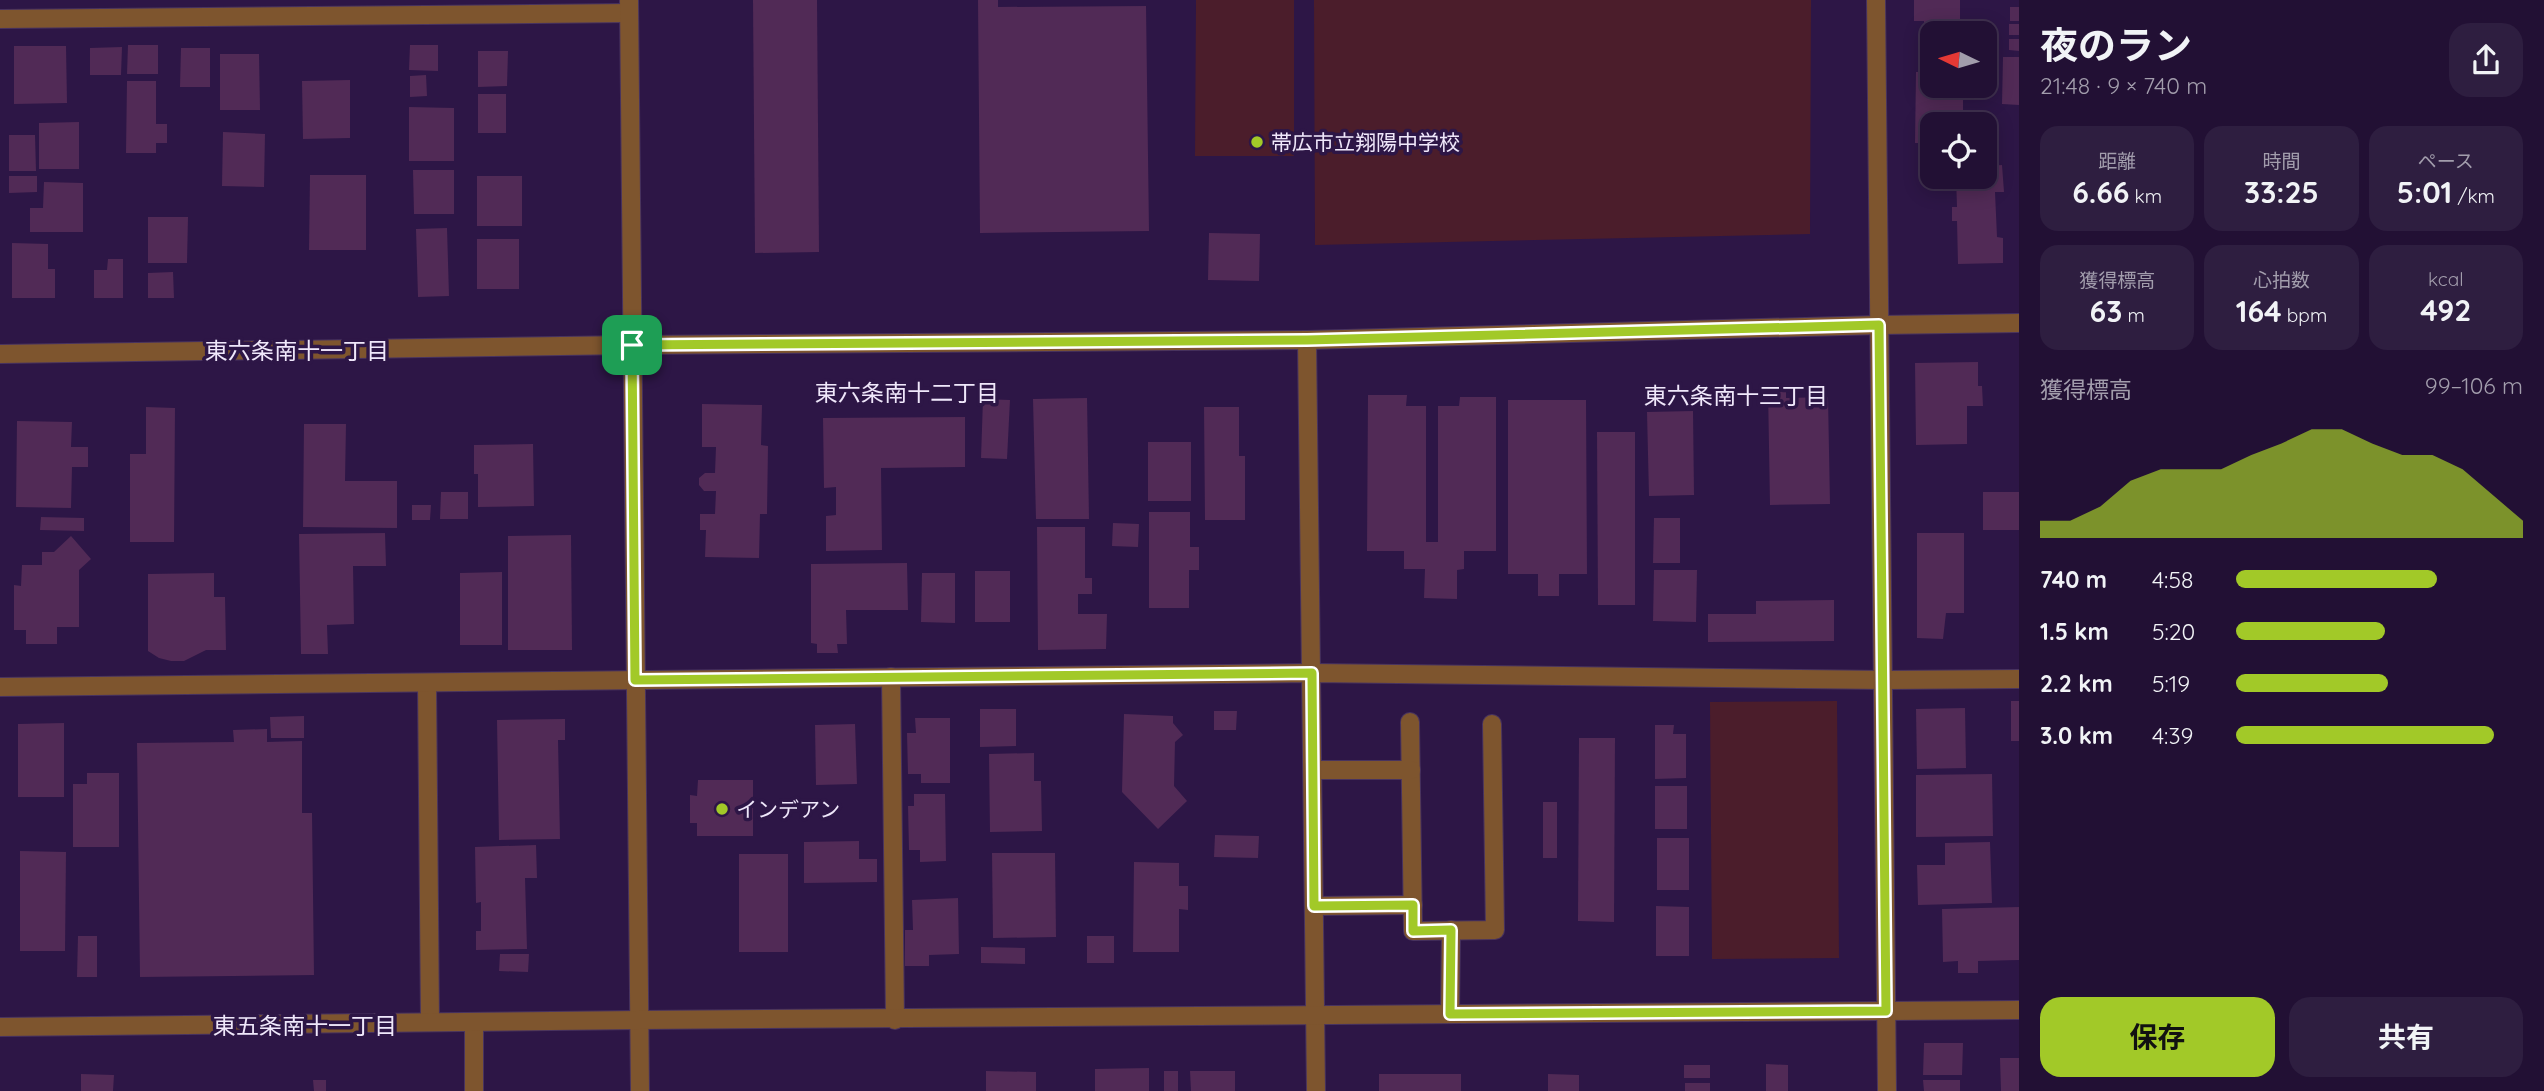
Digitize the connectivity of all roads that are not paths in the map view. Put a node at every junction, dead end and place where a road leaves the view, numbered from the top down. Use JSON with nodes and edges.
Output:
{"nodes":[{"id":1,"x":1876,"y":0,"type":"edge"},
{"id":2,"x":629,"y":6,"type":"edge"},
{"id":3,"x":0,"y":19,"type":"edge"},
{"id":4,"x":2019,"y":323,"type":"edge"},
{"id":5,"x":1879,"y":325,"type":"junction"},
{"id":6,"x":1307,"y":340,"type":"junction"},
{"id":7,"x":632,"y":345,"type":"junction"},
{"id":8,"x":0,"y":355,"type":"edge"},
{"id":9,"x":1312,"y":673,"type":"junction"},
{"id":10,"x":891,"y":677,"type":"junction"},
{"id":11,"x":2019,"y":679,"type":"edge"},
{"id":12,"x":635,"y":680,"type":"junction"},
{"id":13,"x":1884,"y":680,"type":"junction"},
{"id":14,"x":427,"y":683,"type":"junction"},
{"id":15,"x":0,"y":687,"type":"edge"},
{"id":16,"x":1410,"y":722,"type":"dead end"},
{"id":17,"x":1492,"y":724,"type":"dead end"},
{"id":18,"x":1313,"y":770,"type":"junction"},
{"id":19,"x":1411,"y":770,"type":"junction"},
{"id":20,"x":1413,"y":905,"type":"junction"},
{"id":21,"x":1314,"y":906,"type":"junction"},
{"id":22,"x":1451,"y":930,"type":"junction"},
{"id":23,"x":2019,"y":1010,"type":"edge"},
{"id":24,"x":1886,"y":1011,"type":"junction"},
{"id":25,"x":1315,"y":1014,"type":"junction"},
{"id":26,"x":1450,"y":1014,"type":"junction"},
{"id":27,"x":639,"y":1020,"type":"junction"},
{"id":28,"x":895,"y":1020,"type":"junction"},
{"id":29,"x":474,"y":1021,"type":"junction"},
{"id":30,"x":430,"y":1022,"type":"junction"},
{"id":31,"x":0,"y":1027,"type":"edge"},
{"id":32,"x":474,"y":1091,"type":"edge"},
{"id":33,"x":640,"y":1091,"type":"edge"},
{"id":34,"x":1316,"y":1091,"type":"edge"},
{"id":35,"x":1887,"y":1091,"type":"edge"}],
"edges":[{"from":1,"to":5,"type":"street"},
{"from":2,"to":3,"type":"street"},
{"from":2,"to":7,"type":"street"},
{"from":4,"to":5,"type":"street"},
{"from":5,"to":6,"type":"street"},
{"from":5,"to":13,"type":"street"},
{"from":6,"to":7,"type":"street"},
{"from":6,"to":9,"type":"street"},
{"from":7,"to":8,"type":"street"},
{"from":7,"to":12,"type":"street"},
{"from":9,"to":10,"type":"street"},
{"from":9,"to":13,"type":"street"},
{"from":9,"to":18,"type":"street"},
{"from":10,"to":12,"type":"street"},
{"from":10,"to":28,"type":"street"},
{"from":11,"to":13,"type":"street"},
{"from":12,"to":14,"type":"street"},
{"from":12,"to":27,"type":"street"},
{"from":13,"to":24,"type":"street"},
{"from":14,"to":15,"type":"street"},
{"from":14,"to":30,"type":"street"},
{"from":16,"to":19,"type":"street"},
{"from":17,"to":22,"type":"street"},
{"from":18,"to":19,"type":"street"},
{"from":18,"to":21,"type":"street"},
{"from":19,"to":20,"type":"street"},
{"from":20,"to":21,"type":"street"},
{"from":20,"to":22,"type":"street"},
{"from":21,"to":25,"type":"street"},
{"from":22,"to":26,"type":"street"},
{"from":23,"to":24,"type":"street"},
{"from":24,"to":26,"type":"street"},
{"from":24,"to":35,"type":"street"},
{"from":25,"to":26,"type":"street"},
{"from":25,"to":28,"type":"street"},
{"from":25,"to":34,"type":"street"},
{"from":27,"to":28,"type":"street"},
{"from":27,"to":29,"type":"street"},
{"from":27,"to":33,"type":"street"},
{"from":29,"to":30,"type":"street"},
{"from":29,"to":32,"type":"street"},
{"from":30,"to":31,"type":"street"}]}
